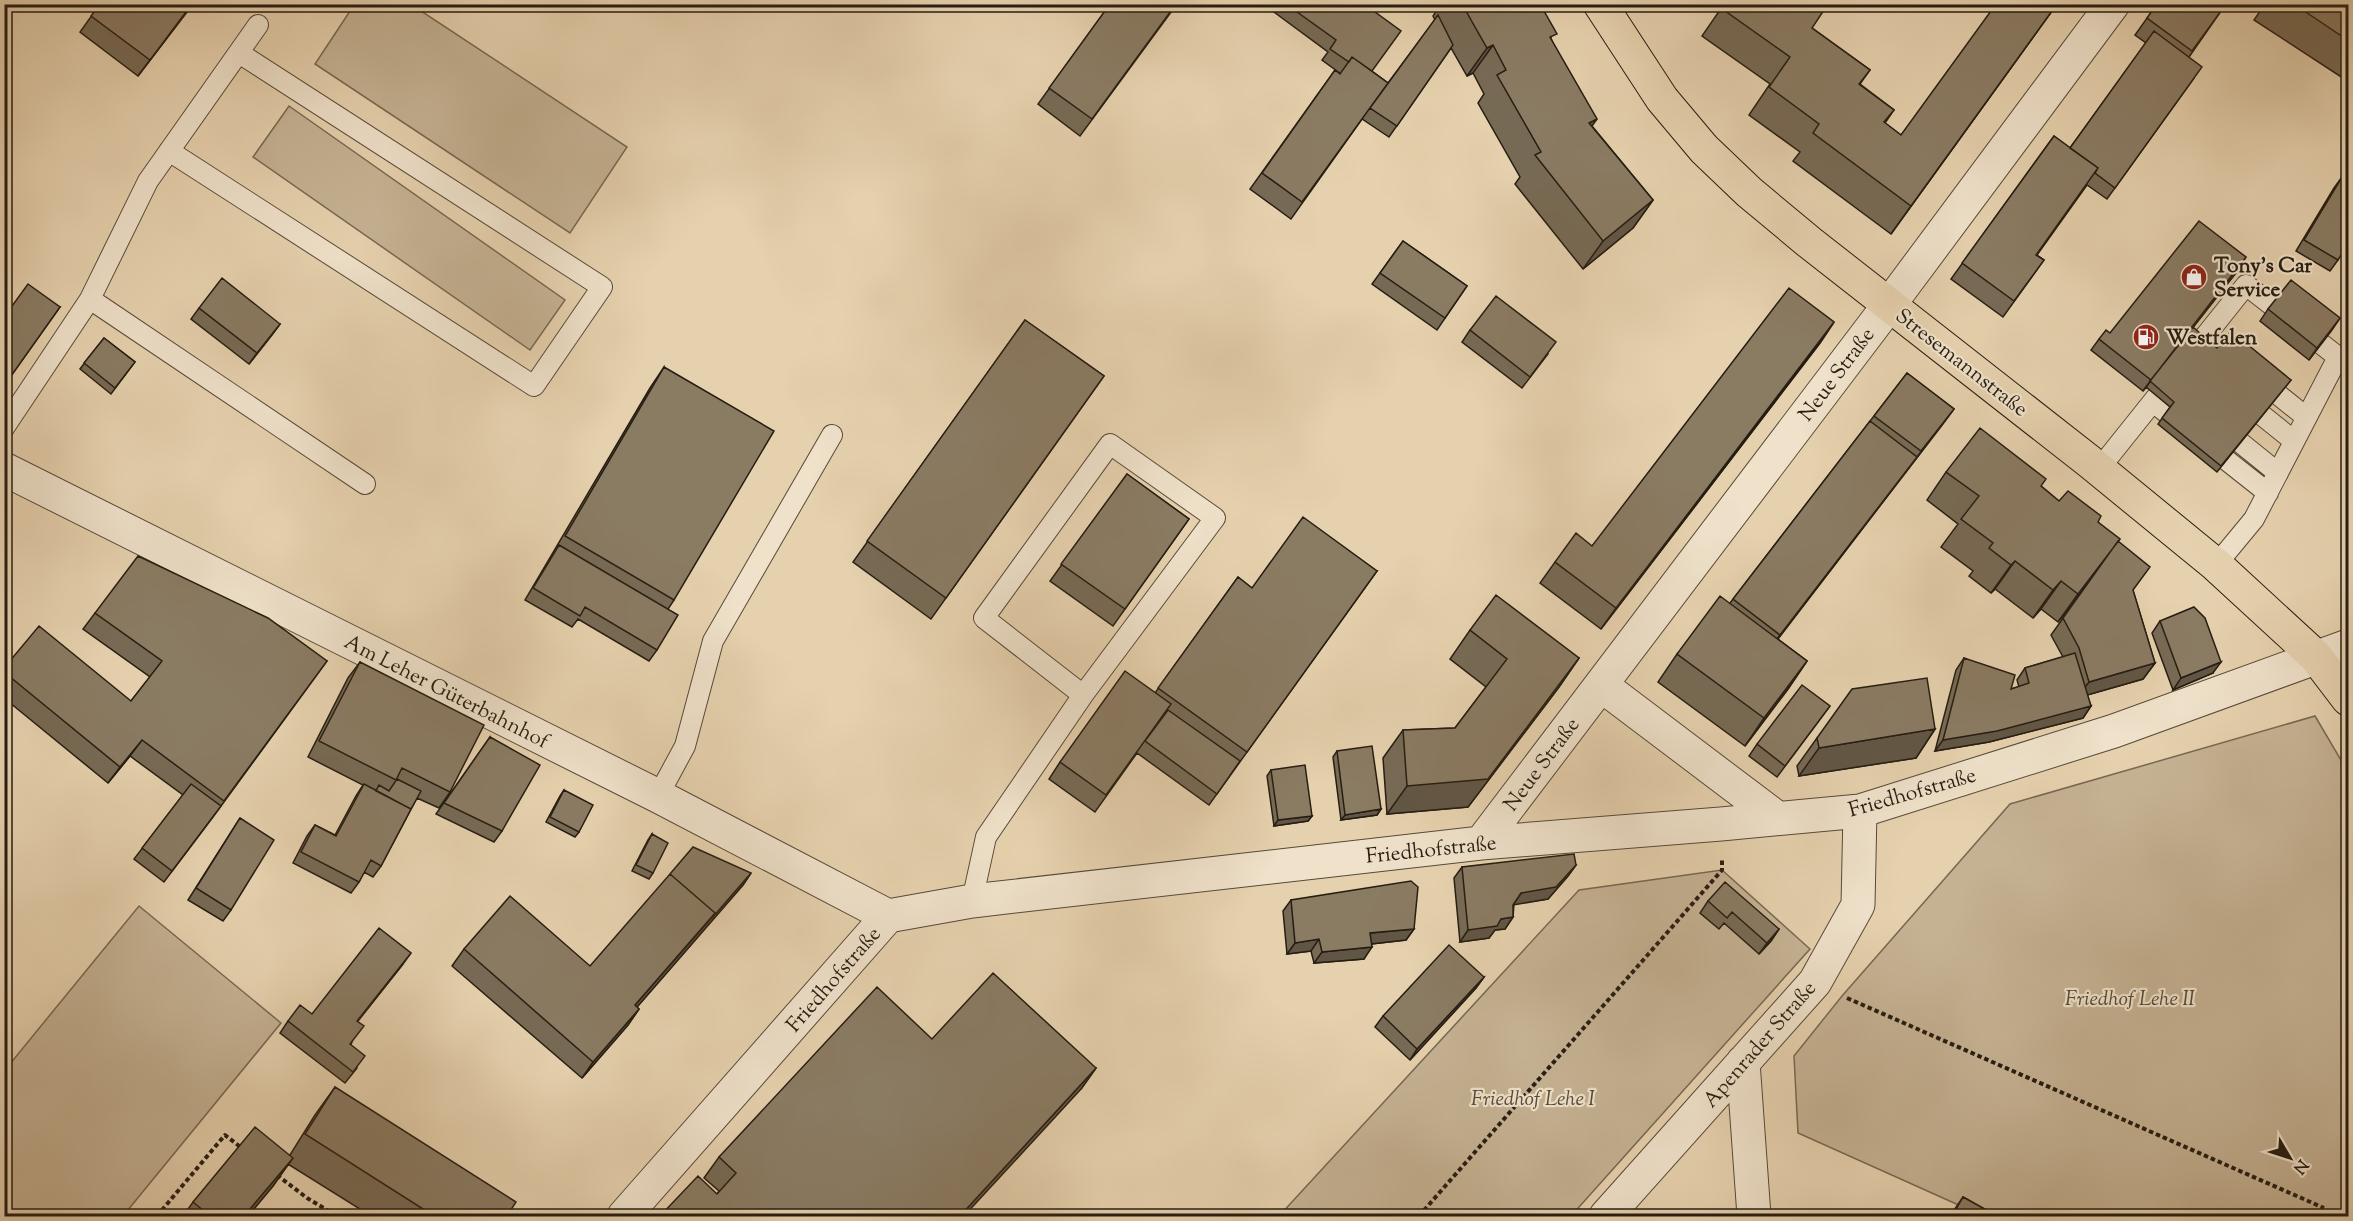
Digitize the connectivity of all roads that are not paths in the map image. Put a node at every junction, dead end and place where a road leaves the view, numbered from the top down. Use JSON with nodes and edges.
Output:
{"nodes":[{"id":1,"x":1600,"y":4,"type":"edge"},
{"id":2,"x":2113,"y":4,"type":"edge"},
{"id":3,"x":258,"y":25,"type":"dead end"},
{"id":4,"x":239,"y":53,"type":"junction"},
{"id":5,"x":169,"y":151,"type":"junction"},
{"id":6,"x":90,"y":299,"type":"junction"},
{"id":7,"x":1889,"y":305,"type":"junction"},
{"id":8,"x":2205,"y":336,"type":"junction"},
{"id":9,"x":2190,"y":356,"type":"junction"},
{"id":10,"x":2207,"y":370,"type":"edge"},
{"id":11,"x":2167,"y":384,"type":"junction"},
{"id":12,"x":2225,"y":385,"type":"edge"},
{"id":13,"x":2186,"y":399,"type":"edge"},
{"id":14,"x":2153,"y":402,"type":"junction"},
{"id":15,"x":2204,"y":414,"type":"edge"},
{"id":16,"x":2307,"y":417,"type":"junction"},
{"id":17,"x":4,"y":428,"type":"edge"},
{"id":18,"x":831,"y":435,"type":"dead end"},
{"id":19,"x":2294,"y":441,"type":"junction"},
{"id":20,"x":4,"y":469,"type":"edge"},
{"id":21,"x":2099,"y":469,"type":"junction"},
{"id":22,"x":2278,"y":472,"type":"junction"},
{"id":23,"x":365,"y":484,"type":"dead end"},
{"id":24,"x":2268,"y":493,"type":"junction"},
{"id":25,"x":2216,"y":565,"type":"junction"},
{"id":26,"x":2349,"y":646,"type":"edge"},
{"id":27,"x":2316,"y":657,"type":"junction"},
{"id":28,"x":1601,"y":685,"type":"junction"},
{"id":29,"x":1083,"y":695,"type":"junction"},
{"id":30,"x":2349,"y":699,"type":"edge"},
{"id":31,"x":658,"y":796,"type":"junction"},
{"id":32,"x":1860,"y":811,"type":"junction"},
{"id":33,"x":1777,"y":818,"type":"junction"},
{"id":34,"x":1481,"y":843,"type":"junction"},
{"id":35,"x":972,"y":901,"type":"junction"},
{"id":36,"x":888,"y":916,"type":"junction"},
{"id":37,"x":1743,"y":1062,"type":"junction"},
{"id":38,"x":624,"y":1216,"type":"edge"},
{"id":39,"x":1606,"y":1216,"type":"edge"},
{"id":40,"x":1754,"y":1216,"type":"edge"}],
"edges":[{"from":1,"to":7,"type":"main road","name":"Stresemannstraße"},
{"from":2,"to":7,"type":"street","name":"Neue Straße"},
{"from":3,"to":4,"type":"lane"},
{"from":4,"to":5,"type":"lane"},
{"from":4,"to":5,"type":"lane"},
{"from":5,"to":6,"type":"lane"},
{"from":6,"to":17,"type":"lane"},
{"from":6,"to":23,"type":"lane"},
{"from":7,"to":21,"type":"main road","name":"Stresemannstraße"},
{"from":7,"to":28,"type":"street","name":"Neue Straße"},
{"from":8,"to":9,"type":"lane"},
{"from":8,"to":16,"type":"lane"},
{"from":8,"to":16,"type":"lane"},
{"from":9,"to":10,"type":"lane"},
{"from":9,"to":11,"type":"lane"},
{"from":11,"to":13,"type":"lane"},
{"from":11,"to":14,"type":"lane"},
{"from":12,"to":19,"type":"lane"},
{"from":14,"to":21,"type":"lane"},
{"from":14,"to":24,"type":"lane"},
{"from":15,"to":22,"type":"lane"},
{"from":16,"to":19,"type":"lane"},
{"from":18,"to":31,"type":"lane"},
{"from":19,"to":22,"type":"lane"},
{"from":20,"to":31,"type":"street","name":"Am Leher Güterbahnhof"},
{"from":21,"to":25,"type":"main road","name":"Stresemannstraße"},
{"from":22,"to":24,"type":"lane"},
{"from":24,"to":25,"type":"lane"},
{"from":25,"to":27,"type":"main road","name":"Stresemannstraße"},
{"from":26,"to":27,"type":"street","name":"Friedhofstraße"},
{"from":27,"to":30,"type":"main road","name":"Stresemannstraße"},
{"from":27,"to":32,"type":"street","name":"Friedhofstraße"},
{"from":28,"to":33,"type":"street"},
{"from":28,"to":34,"type":"street","name":"Neue Straße"},
{"from":29,"to":29,"type":"lane"},
{"from":29,"to":35,"type":"lane"},
{"from":31,"to":36,"type":"street","name":"Am Leher Güterbahnhof"},
{"from":32,"to":33,"type":"street","name":"Friedhofstraße"},
{"from":32,"to":37,"type":"street","name":"Apenrader Straße"},
{"from":33,"to":34,"type":"street","name":"Friedhofstraße"},
{"from":34,"to":35,"type":"street","name":"Friedhofstraße"},
{"from":35,"to":36,"type":"street","name":"Friedhofstraße"},
{"from":36,"to":38,"type":"street","name":"Friedhofstraße"},
{"from":37,"to":39,"type":"street","name":"Apenrader Straße"},
{"from":37,"to":40,"type":"street"}]}
